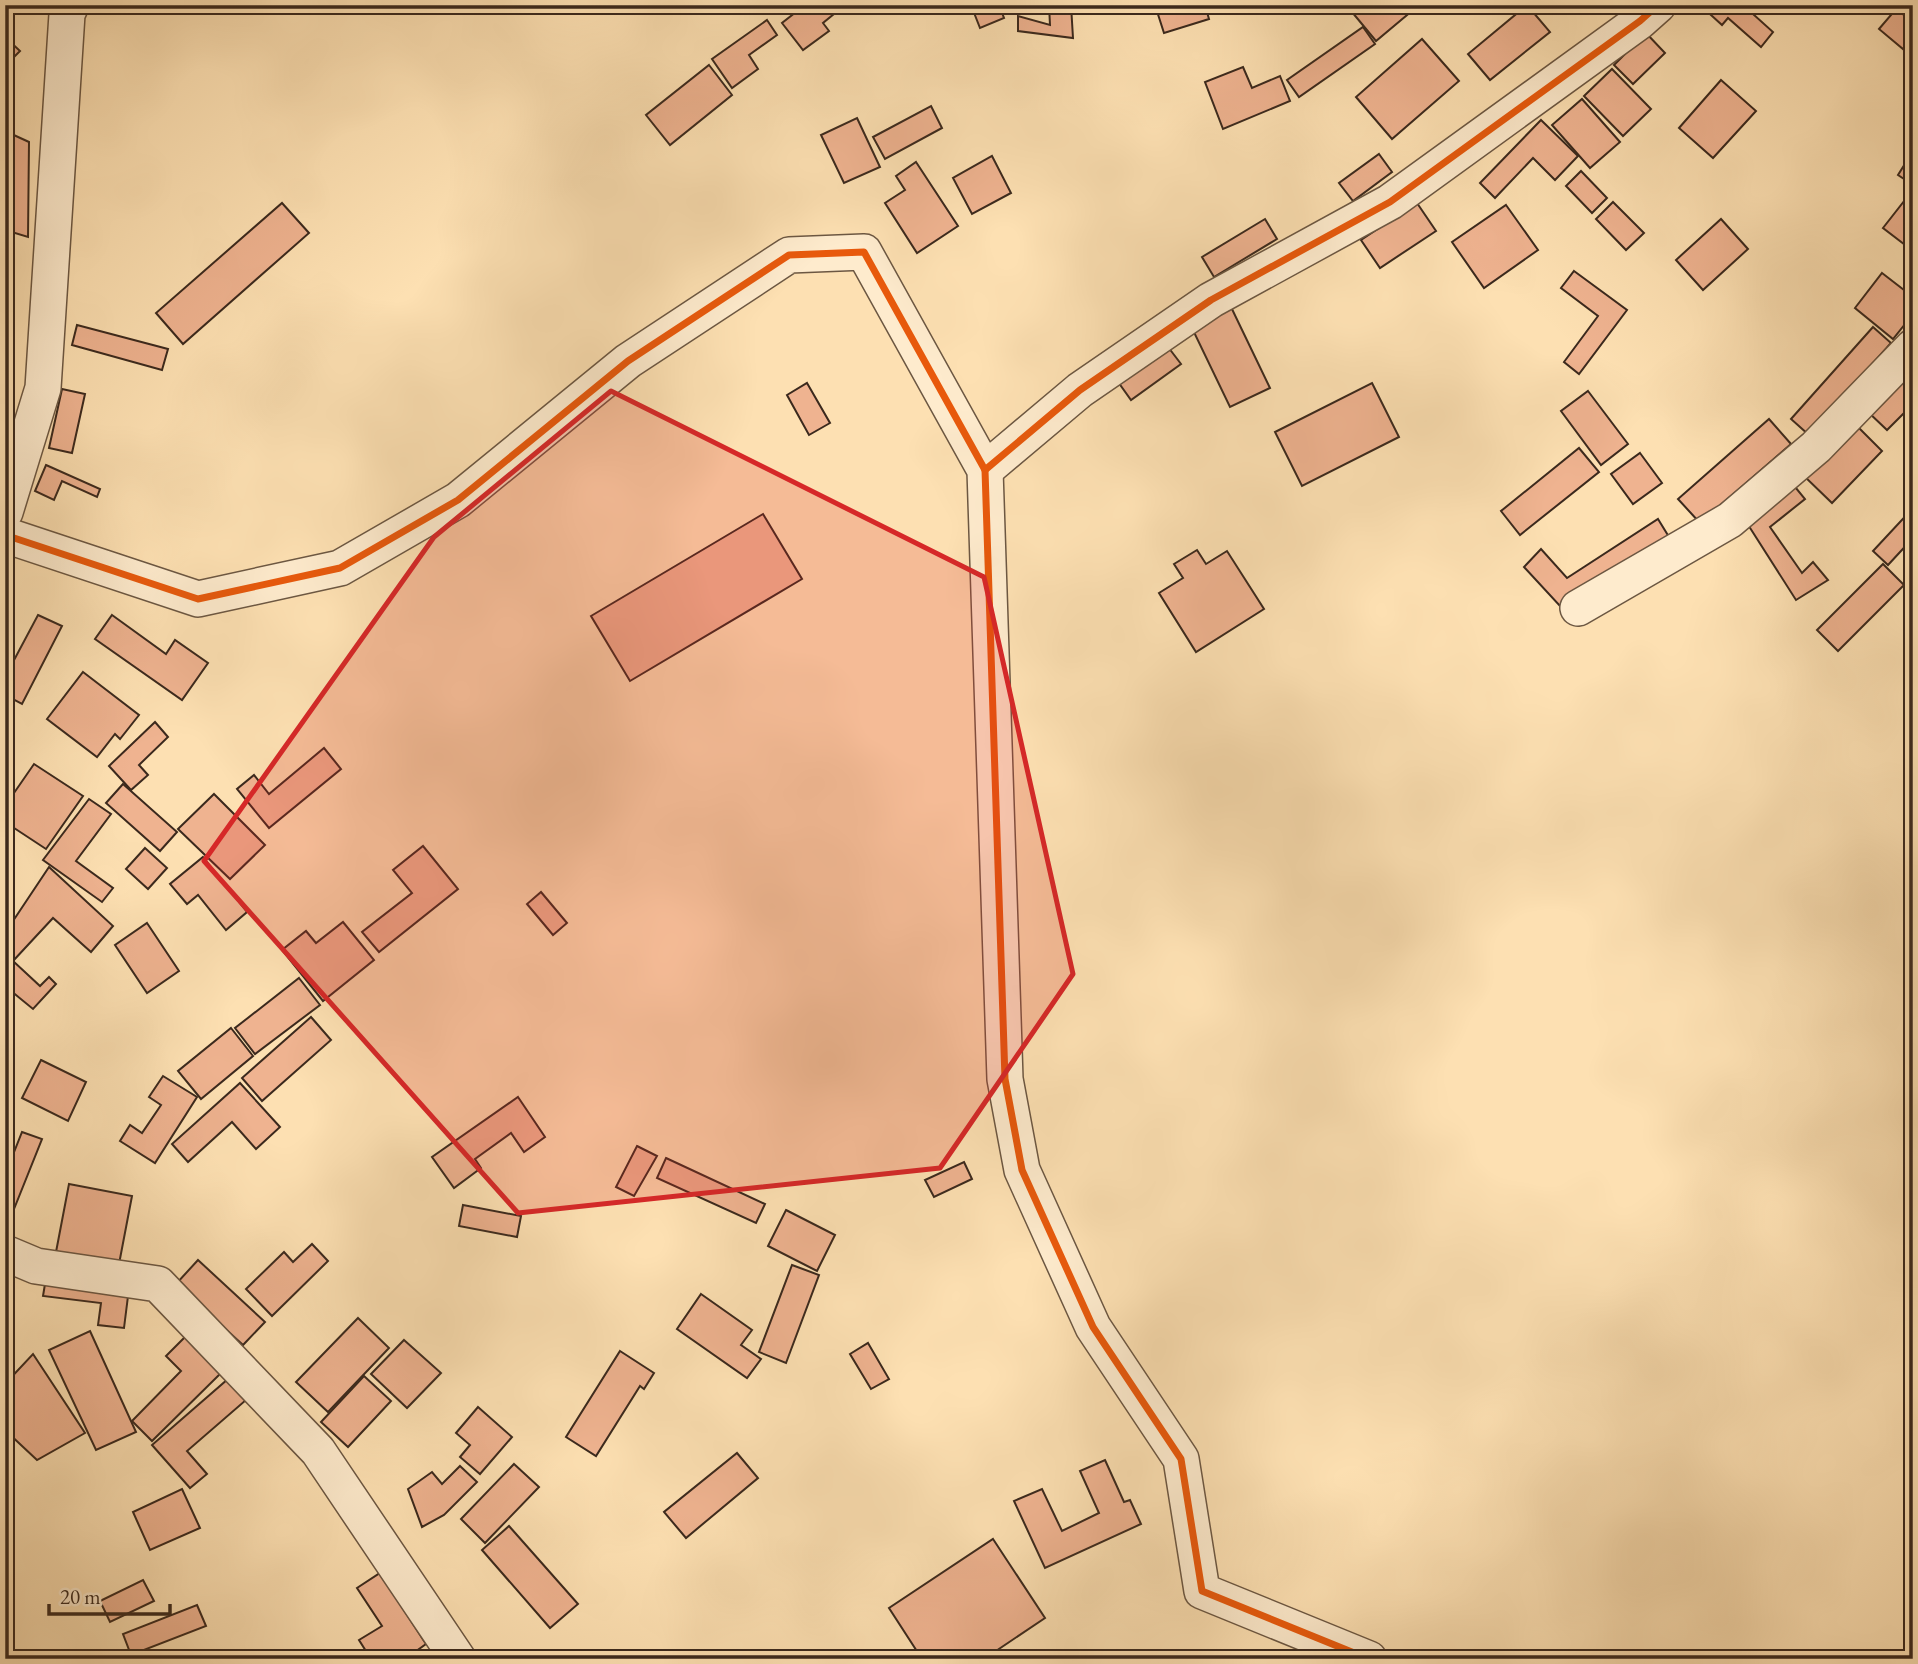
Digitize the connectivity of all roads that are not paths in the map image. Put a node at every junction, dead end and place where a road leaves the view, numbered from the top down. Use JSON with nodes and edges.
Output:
{"nodes":[{"id":1,"x":71,"y":5,"type":"edge"},
{"id":2,"x":1658,"y":5,"type":"edge"},
{"id":3,"x":1913,"y":347,"type":"edge"},
{"id":4,"x":985,"y":470,"type":"junction"},
{"id":5,"x":5,"y":512,"type":"edge"},
{"id":6,"x":5,"y":535,"type":"edge"},
{"id":7,"x":1578,"y":608,"type":"dead end"},
{"id":8,"x":5,"y":1253,"type":"edge"},
{"id":9,"x":458,"y":1659,"type":"edge"},
{"id":10,"x":1369,"y":1659,"type":"edge"}],
"edges":[{"from":1,"to":5,"type":"street"},
{"from":2,"to":4,"type":"street"},
{"from":3,"to":7,"type":"street"},
{"from":4,"to":6,"type":"street"},
{"from":4,"to":10,"type":"street"},
{"from":8,"to":9,"type":"street"}]}
